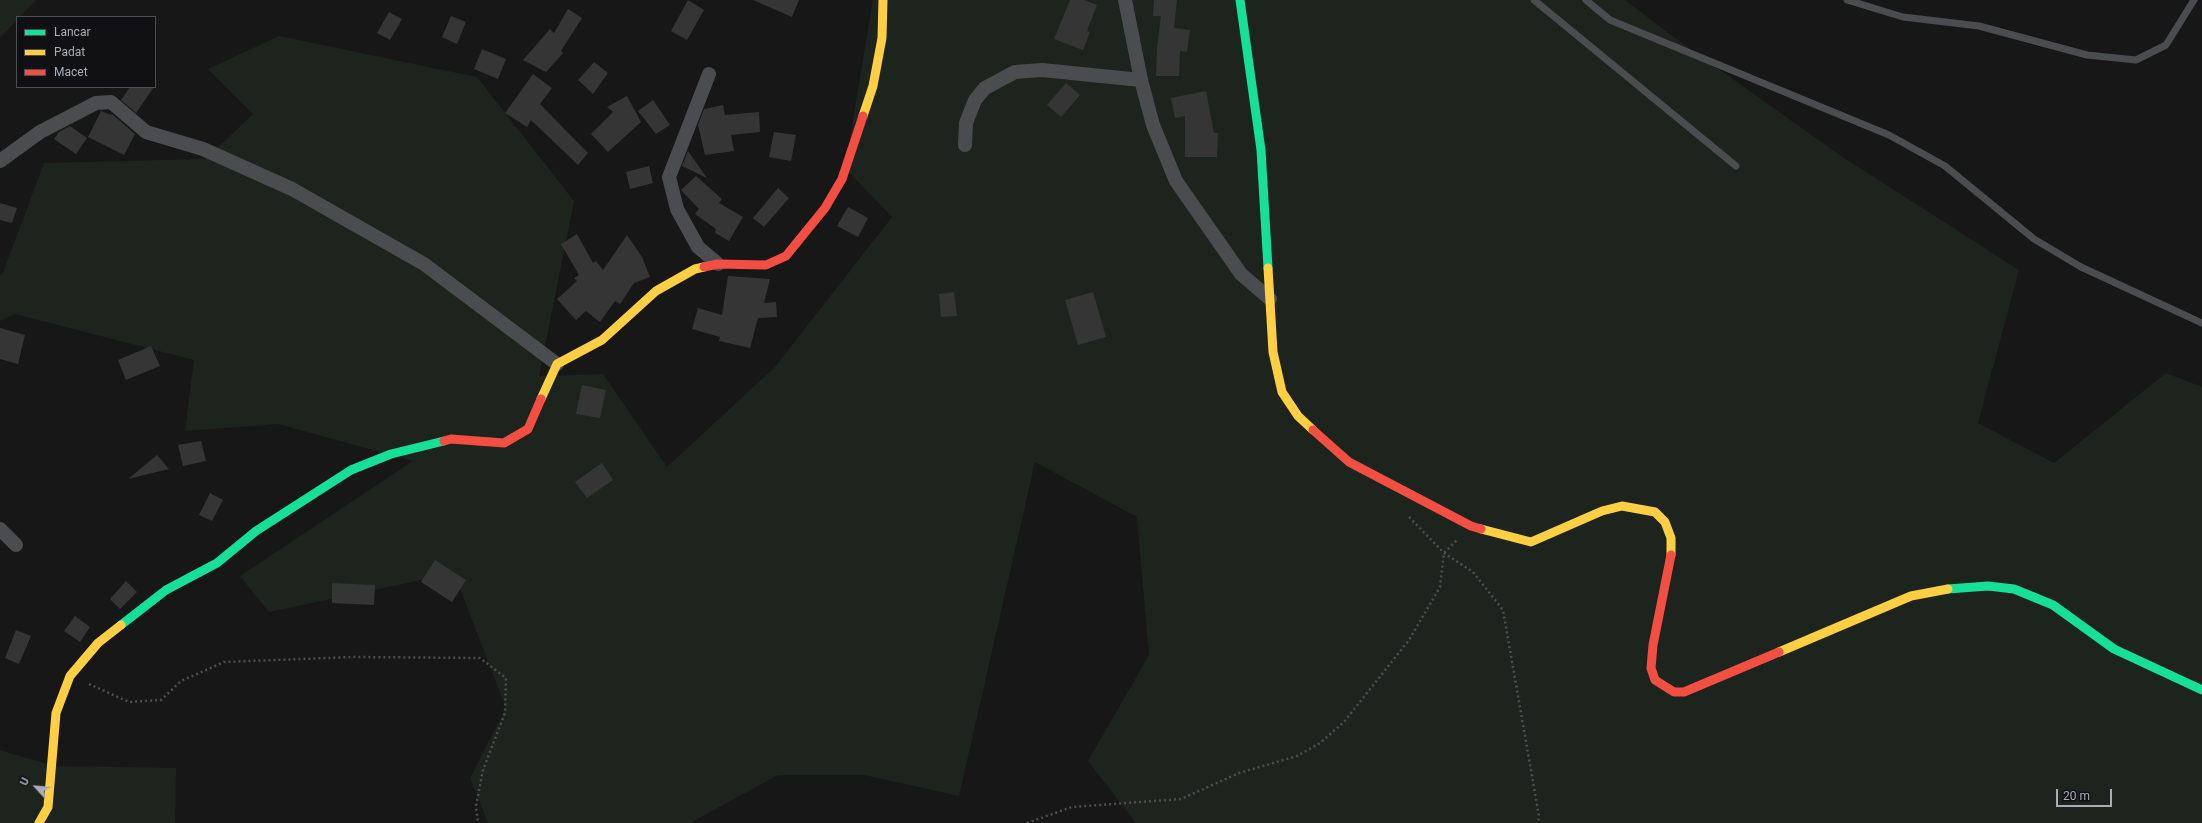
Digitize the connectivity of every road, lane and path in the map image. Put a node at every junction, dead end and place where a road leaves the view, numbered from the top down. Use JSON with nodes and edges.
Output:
{"nodes":[{"id":1,"x":883,"y":0,"type":"edge"},
{"id":2,"x":1125,"y":0,"type":"edge"},
{"id":3,"x":1240,"y":0,"type":"edge"},
{"id":4,"x":1534,"y":0,"type":"edge"},
{"id":5,"x":1586,"y":0,"type":"edge"},
{"id":6,"x":1847,"y":0,"type":"edge"},
{"id":7,"x":2194,"y":0,"type":"edge"},
{"id":8,"x":709,"y":74,"type":"dead end"},
{"id":9,"x":1141,"y":80,"type":"junction"},
{"id":10,"x":965,"y":145,"type":"dead end"},
{"id":11,"x":0,"y":162,"type":"edge"},
{"id":12,"x":1736,"y":166,"type":"dead end"},
{"id":13,"x":718,"y":264,"type":"junction"},
{"id":14,"x":1270,"y":299,"type":"junction"},
{"id":15,"x":2202,"y":323,"type":"edge"},
{"id":16,"x":557,"y":364,"type":"junction"},
{"id":17,"x":0,"y":529,"type":"edge"},
{"id":18,"x":16,"y":545,"type":"dead end"},
{"id":19,"x":70,"y":676,"type":"junction"},
{"id":20,"x":2202,"y":690,"type":"edge"},
{"id":21,"x":39,"y":823,"type":"edge"},
{"id":22,"x":478,"y":823,"type":"edge"},
{"id":23,"x":1027,"y":823,"type":"edge"},
{"id":24,"x":1538,"y":823,"type":"edge"}],
"edges":[{"from":1,"to":13,"type":"street"},
{"from":2,"to":9,"type":"street"},
{"from":3,"to":14,"type":"street"},
{"from":4,"to":12,"type":"lane"},
{"from":5,"to":15,"type":"lane"},
{"from":6,"to":7,"type":"lane"},
{"from":8,"to":13,"type":"street"},
{"from":9,"to":10,"type":"street"},
{"from":9,"to":14,"type":"street"},
{"from":11,"to":16,"type":"street"},
{"from":13,"to":16,"type":"street"},
{"from":14,"to":20,"type":"street"},
{"from":16,"to":19,"type":"street"},
{"from":17,"to":18,"type":"street"},
{"from":19,"to":21,"type":"street"},
{"from":19,"to":22,"type":"path"},
{"from":23,"to":24,"type":"path"}]}
